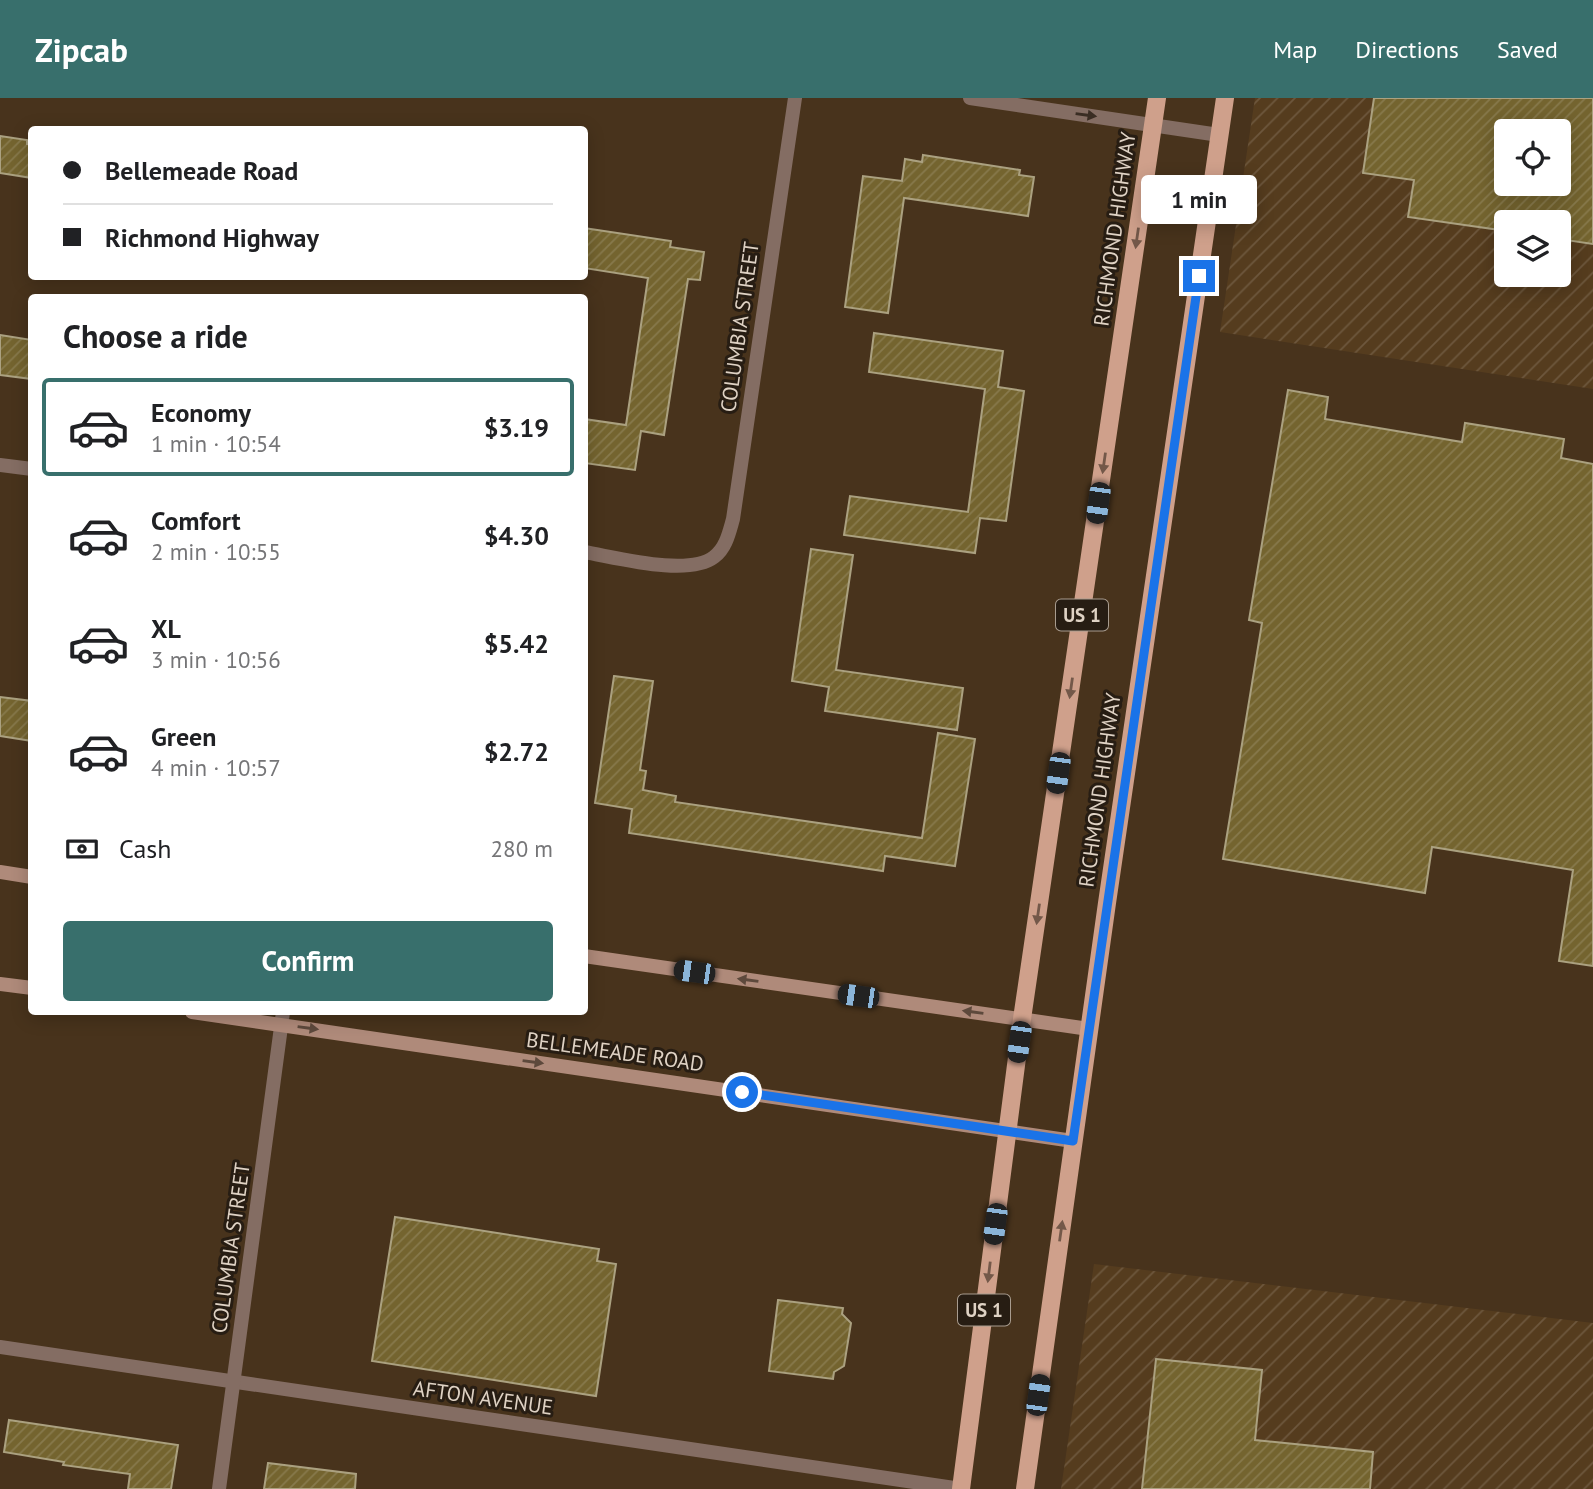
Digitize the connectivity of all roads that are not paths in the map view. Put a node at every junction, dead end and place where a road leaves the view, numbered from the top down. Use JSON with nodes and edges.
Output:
{"nodes":[{"id":1,"x":794,"y":98,"type":"edge"},
{"id":2,"x":970,"y":98,"type":"edge"},
{"id":3,"x":1157,"y":98,"type":"edge"},
{"id":4,"x":1225,"y":98,"type":"edge"},
{"id":5,"x":1153,"y":125,"type":"junction"},
{"id":6,"x":1219,"y":135,"type":"junction"},
{"id":7,"x":0,"y":465,"type":"edge"},
{"id":8,"x":28,"y":469,"type":"edge"},
{"id":9,"x":588,"y":553,"type":"edge"},
{"id":10,"x":0,"y":872,"type":"edge"},
{"id":11,"x":28,"y":876,"type":"edge"},
{"id":12,"x":588,"y":957,"type":"edge"},
{"id":13,"x":0,"y":984,"type":"edge"},
{"id":14,"x":28,"y":988,"type":"edge"},
{"id":15,"x":238,"y":1015,"type":"edge"},
{"id":16,"x":283,"y":1018,"type":"edge"},
{"id":17,"x":1022,"y":1019,"type":"junction"},
{"id":18,"x":1089,"y":1029,"type":"junction"},
{"id":19,"x":1007,"y":1132,"type":"junction"},
{"id":20,"x":1073,"y":1141,"type":"junction"},
{"id":21,"x":0,"y":1347,"type":"edge"},
{"id":22,"x":234,"y":1384,"type":"junction"},
{"id":23,"x":219,"y":1489,"type":"edge"},
{"id":24,"x":961,"y":1489,"type":"edge"},
{"id":25,"x":1025,"y":1489,"type":"edge"}],
"edges":[{"from":1,"to":9,"type":"street","name":"COLUMBIA STREET"},
{"from":2,"to":5,"type":"street","one_way":true},
{"from":3,"to":5,"type":"main road","name":"RICHMOND HIGHWAY","number":"US 1"},
{"from":4,"to":6,"type":"main road","name":"RICHMOND HIGHWAY"},
{"from":5,"to":6,"type":"street"},
{"from":5,"to":17,"type":"main road","name":"RICHMOND HIGHWAY","number":"US 1","one_way":true},
{"from":6,"to":18,"type":"main road","name":"RICHMOND HIGHWAY"},
{"from":7,"to":8,"type":"street"},
{"from":10,"to":11,"type":"main road"},
{"from":17,"to":12,"type":"main road","one_way":true},
{"from":13,"to":14,"type":"main road"},
{"from":15,"to":16,"type":"main road","name":"BELLEMEADE ROAD"},
{"from":16,"to":19,"type":"main road","name":"BELLEMEADE ROAD","one_way":true},
{"from":16,"to":22,"type":"street","name":"COLUMBIA STREET"},
{"from":17,"to":18,"type":"main road"},
{"from":17,"to":19,"type":"main road","name":"RICHMOND HIGHWAY","number":"US 1"},
{"from":18,"to":20,"type":"main road","name":"RICHMOND HIGHWAY"},
{"from":19,"to":20,"type":"main road","name":"BELLEMEADE ROAD"},
{"from":19,"to":24,"type":"main road","name":"RICHMOND HIGHWAY","number":"US 1","one_way":true},
{"from":25,"to":20,"type":"main road","name":"RICHMOND HIGHWAY","one_way":true},
{"from":21,"to":22,"type":"street","name":"AFTON AVENUE"},
{"from":22,"to":23,"type":"street","name":"COLUMBIA STREET"},
{"from":22,"to":24,"type":"street","name":"AFTON AVENUE"}]}
